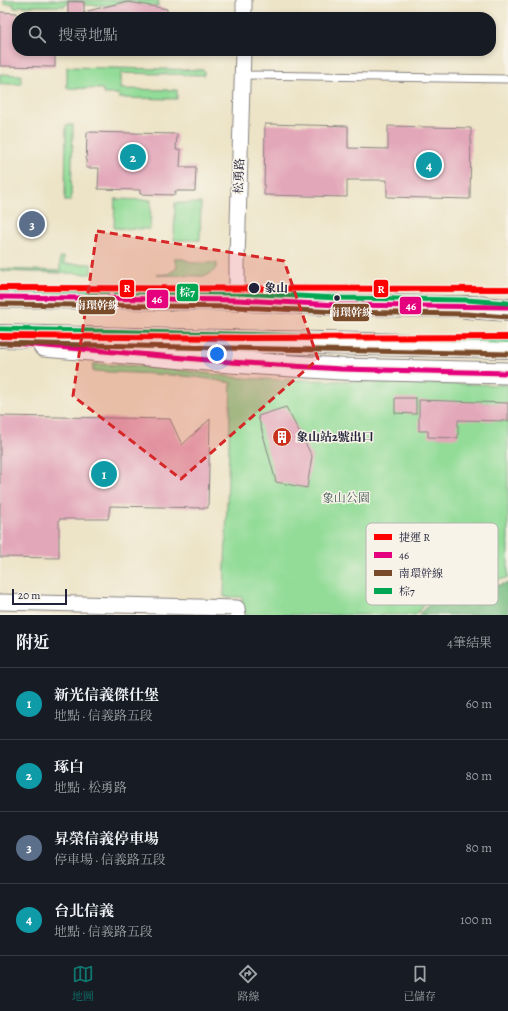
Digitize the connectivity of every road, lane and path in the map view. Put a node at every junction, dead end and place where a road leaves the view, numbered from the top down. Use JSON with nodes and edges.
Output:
{"nodes":[{"id":1,"x":244,"y":0,"type":"edge"},
{"id":2,"x":244,"y":12,"type":"edge"},
{"id":3,"x":243,"y":56,"type":"edge"},
{"id":4,"x":242,"y":75,"type":"junction"},
{"id":5,"x":508,"y":79,"type":"edge"},
{"id":6,"x":0,"y":297,"type":"edge"},
{"id":7,"x":237,"y":300,"type":"junction"},
{"id":8,"x":466,"y":307,"type":"junction"},
{"id":9,"x":508,"y":307,"type":"edge"},
{"id":10,"x":508,"y":310,"type":"edge"},
{"id":11,"x":0,"y":336,"type":"edge"},
{"id":12,"x":0,"y":342,"type":"edge"},
{"id":13,"x":508,"y":347,"type":"edge"},
{"id":14,"x":508,"y":373,"type":"edge"},
{"id":15,"x":0,"y":602,"type":"edge"},
{"id":16,"x":69,"y":609,"type":"edge"},
{"id":17,"x":231,"y":612,"type":"edge"}],
"edges":[{"from":1,"to":2,"type":"street"},
{"from":3,"to":4,"type":"street","name":"松勇路"},
{"from":4,"to":5,"type":"lane"},
{"from":4,"to":7,"type":"street","name":"松勇路"},
{"from":6,"to":7,"type":"main road"},
{"from":7,"to":8,"type":"main road"},
{"from":8,"to":9,"type":"main road"},
{"from":8,"to":10,"type":"highway"},
{"from":11,"to":13,"type":"highway"},
{"from":12,"to":14,"type":"main road"},
{"from":15,"to":16,"type":"street"},
{"from":16,"to":17,"type":"street"}]}
